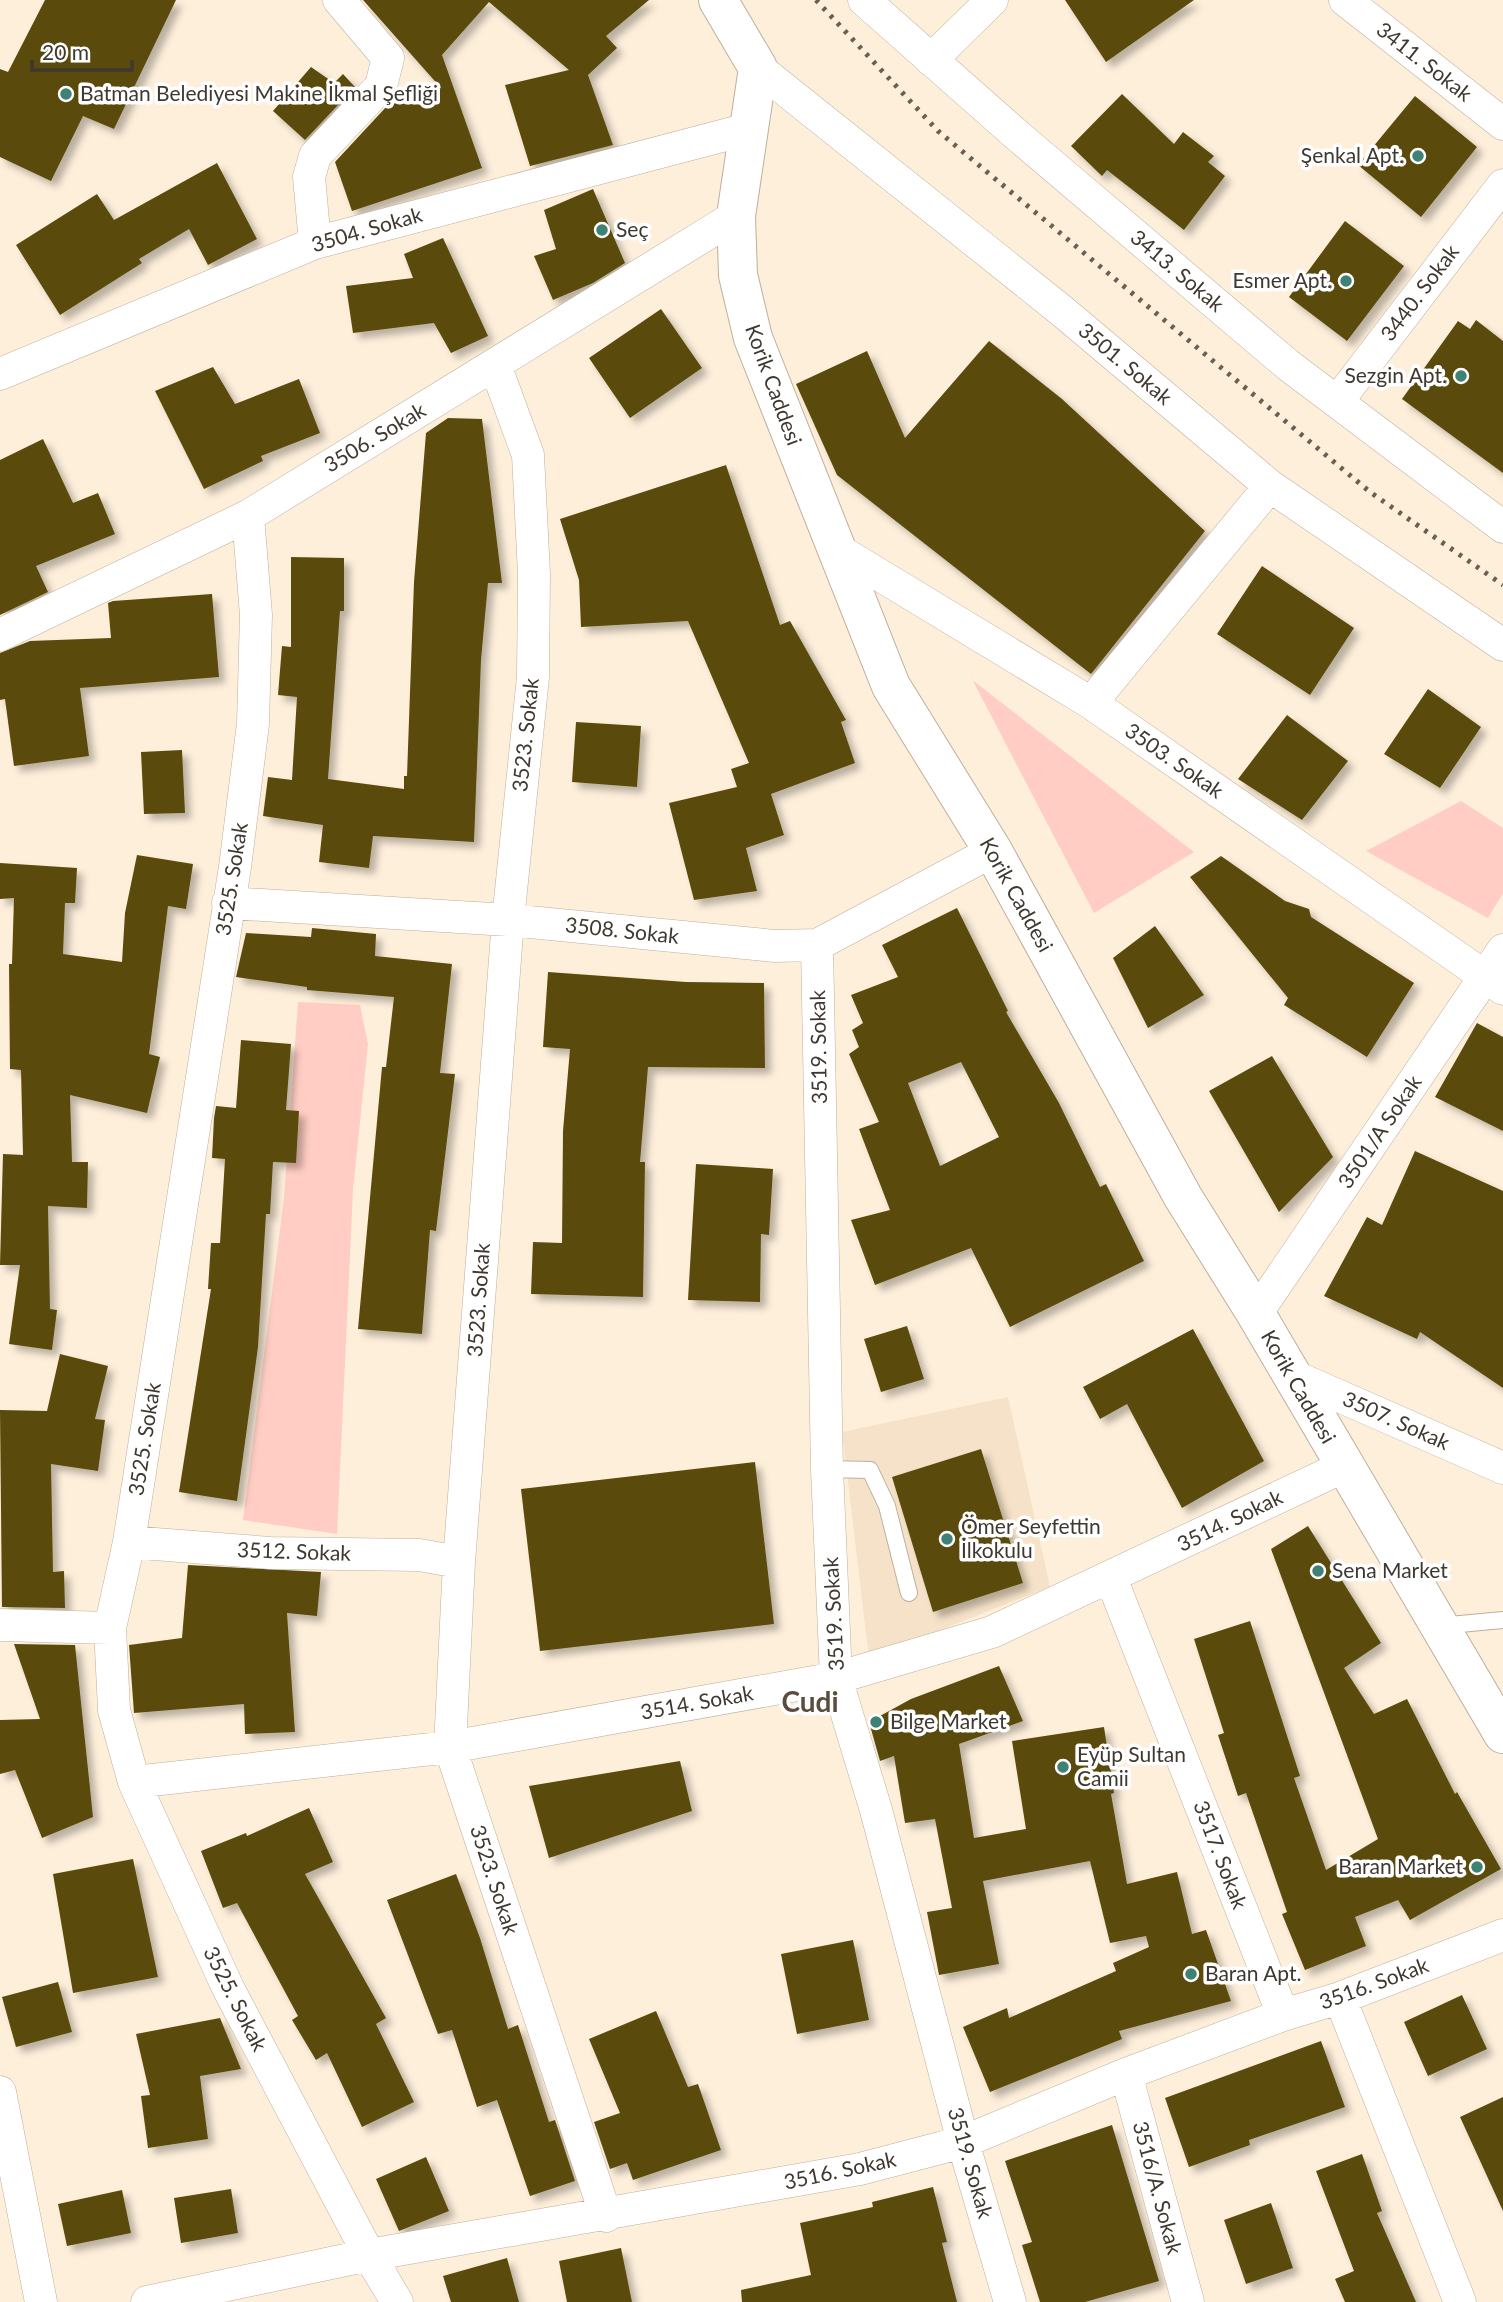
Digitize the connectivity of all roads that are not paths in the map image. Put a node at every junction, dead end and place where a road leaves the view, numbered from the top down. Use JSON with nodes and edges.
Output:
{"nodes":[{"id":1,"x":339,"y":0,"type":"edge"},
{"id":2,"x":718,"y":0,"type":"edge"},
{"id":3,"x":864,"y":0,"type":"edge"},
{"id":4,"x":992,"y":0,"type":"edge"},
{"id":5,"x":1345,"y":0,"type":"edge"},
{"id":6,"x":931,"y":60,"type":"junction"},
{"id":7,"x":758,"y":68,"type":"junction"},
{"id":8,"x":1503,"y":124,"type":"edge"},
{"id":9,"x":748,"y":129,"type":"junction"},
{"id":10,"x":1503,"y":184,"type":"edge"},
{"id":11,"x":736,"y":216,"type":"junction"},
{"id":12,"x":315,"y":243,"type":"junction"},
{"id":13,"x":495,"y":365,"type":"junction"},
{"id":14,"x":0,"y":374,"type":"edge"},
{"id":15,"x":1337,"y":402,"type":"junction"},
{"id":16,"x":1270,"y":486,"type":"junction"},
{"id":17,"x":248,"y":516,"type":"junction"},
{"id":18,"x":1503,"y":527,"type":"edge"},
{"id":19,"x":835,"y":548,"type":"junction"},
{"id":20,"x":0,"y":635,"type":"edge"},
{"id":21,"x":1503,"y":645,"type":"edge"},
{"id":22,"x":1091,"y":703,"type":"junction"},
{"id":23,"x":993,"y":850,"type":"junction"},
{"id":24,"x":228,"y":904,"type":"junction"},
{"id":25,"x":508,"y":920,"type":"junction"},
{"id":26,"x":817,"y":945,"type":"junction"},
{"id":27,"x":1503,"y":950,"type":"edge"},
{"id":28,"x":1494,"y":983,"type":"edge"},
{"id":29,"x":1256,"y":1314,"type":"junction"},
{"id":30,"x":1289,"y":1374,"type":"junction"},
{"id":31,"x":1345,"y":1466,"type":"junction"},
{"id":32,"x":1503,"y":1468,"type":"edge"},
{"id":33,"x":827,"y":1469,"type":"junction"},
{"id":34,"x":129,"y":1542,"type":"junction"},
{"id":35,"x":459,"y":1562,"type":"junction"},
{"id":36,"x":1111,"y":1578,"type":"junction"},
{"id":37,"x":909,"y":1593,"type":"dead end"},
{"id":38,"x":1503,"y":1620,"type":"edge"},
{"id":39,"x":0,"y":1625,"type":"edge"},
{"id":40,"x":1438,"y":1626,"type":"junction"},
{"id":41,"x":110,"y":1628,"type":"junction"},
{"id":42,"x":836,"y":1678,"type":"junction"},
{"id":43,"x":1503,"y":1734,"type":"edge"},
{"id":44,"x":450,"y":1747,"type":"junction"},
{"id":45,"x":134,"y":1782,"type":"junction"},
{"id":46,"x":1503,"y":1935,"type":"edge"},
{"id":47,"x":1340,"y":1998,"type":"junction"},
{"id":48,"x":1283,"y":2015,"type":"junction"},
{"id":49,"x":1126,"y":2074,"type":"junction"},
{"id":50,"x":0,"y":2092,"type":"edge"},
{"id":51,"x":963,"y":2142,"type":"junction"},
{"id":52,"x":606,"y":2216,"type":"junction"},
{"id":53,"x":369,"y":2255,"type":"junction"},
{"id":54,"x":41,"y":2302,"type":"edge"},
{"id":55,"x":147,"y":2302,"type":"edge"},
{"id":56,"x":397,"y":2302,"type":"edge"},
{"id":57,"x":1010,"y":2302,"type":"edge"},
{"id":58,"x":1188,"y":2302,"type":"edge"},
{"id":59,"x":1460,"y":2302,"type":"edge"}],
"edges":[{"from":1,"to":12,"type":"street"},
{"from":2,"to":7,"type":"main road"},
{"from":3,"to":6,"type":"street","name":"3413. Sokak"},
{"from":4,"to":6,"type":"street"},
{"from":5,"to":8,"type":"street","name":"3411. Sokak"},
{"from":6,"to":15,"type":"street","name":"3413. Sokak"},
{"from":7,"to":9,"type":"main road","name":"Korik Caddesi"},
{"from":7,"to":16,"type":"street","name":"3501. Sokak"},
{"from":9,"to":11,"type":"main road","name":"Korik Caddesi"},
{"from":9,"to":12,"type":"street","name":"3504. Sokak"},
{"from":10,"to":15,"type":"street","name":"3440. Sokak"},
{"from":11,"to":13,"type":"street","name":"3506. Sokak"},
{"from":11,"to":19,"type":"main road","name":"Korik Caddesi"},
{"from":12,"to":14,"type":"street","name":"3504. Sokak"},
{"from":13,"to":17,"type":"street","name":"3506. Sokak"},
{"from":13,"to":25,"type":"street","name":"3523. Sokak"},
{"from":15,"to":18,"type":"street","name":"3413. Sokak"},
{"from":16,"to":21,"type":"street","name":"3501. Sokak"},
{"from":16,"to":22,"type":"street"},
{"from":17,"to":20,"type":"street","name":"3506. Sokak"},
{"from":17,"to":24,"type":"street","name":"3525. Sokak"},
{"from":19,"to":22,"type":"street","name":"3503. Sokak"},
{"from":19,"to":23,"type":"main road","name":"Korik Caddesi"},
{"from":22,"to":28,"type":"street","name":"3503. Sokak"},
{"from":23,"to":26,"type":"street","name":"3508. Sokak"},
{"from":23,"to":29,"type":"main road","name":"Korik Caddesi"},
{"from":24,"to":25,"type":"street","name":"3508. Sokak"},
{"from":24,"to":34,"type":"street","name":"3525. Sokak"},
{"from":25,"to":26,"type":"street","name":"3508. Sokak"},
{"from":25,"to":35,"type":"street","name":"3523. Sokak"},
{"from":26,"to":33,"type":"street","name":"3519. Sokak"},
{"from":27,"to":28,"type":"street","name":"3501/A Sokak"},
{"from":28,"to":29,"type":"street","name":"3501/A Sokak"},
{"from":29,"to":30,"type":"main road","name":"Korik Caddesi"},
{"from":30,"to":31,"type":"main road","name":"Korik Caddesi"},
{"from":30,"to":32,"type":"street","name":"3507. Sokak"},
{"from":31,"to":36,"type":"street","name":"3514. Sokak"},
{"from":31,"to":40,"type":"main road","name":"Korik Caddesi"},
{"from":33,"to":37,"type":"lane"},
{"from":33,"to":42,"type":"street","name":"3519. Sokak"},
{"from":34,"to":35,"type":"street","name":"3512. Sokak"},
{"from":34,"to":41,"type":"street","name":"3525. Sokak"},
{"from":35,"to":44,"type":"street","name":"3523. Sokak"},
{"from":36,"to":42,"type":"street","name":"3514. Sokak"},
{"from":36,"to":48,"type":"street","name":"3517. Sokak"},
{"from":38,"to":40,"type":"lane"},
{"from":39,"to":41,"type":"street"},
{"from":40,"to":43,"type":"main road","name":"Korik Caddesi"},
{"from":41,"to":45,"type":"street","name":"3525. Sokak"},
{"from":42,"to":44,"type":"street","name":"3514. Sokak"},
{"from":42,"to":51,"type":"street","name":"3519. Sokak"},
{"from":44,"to":45,"type":"street","name":"3514. Sokak"},
{"from":44,"to":52,"type":"street","name":"3523. Sokak"},
{"from":45,"to":53,"type":"street","name":"3525. Sokak"},
{"from":46,"to":47,"type":"street","name":"3516. Sokak"},
{"from":47,"to":48,"type":"street","name":"3516. Sokak"},
{"from":47,"to":59,"type":"street"},
{"from":48,"to":49,"type":"street","name":"3516. Sokak"},
{"from":49,"to":51,"type":"street","name":"3516. Sokak"},
{"from":49,"to":58,"type":"street","name":"3516/A. Sokak"},
{"from":50,"to":54,"type":"street"},
{"from":51,"to":52,"type":"street","name":"3516. Sokak"},
{"from":51,"to":57,"type":"street","name":"3519. Sokak"},
{"from":52,"to":53,"type":"street","name":"3516. Sokak"},
{"from":53,"to":55,"type":"street","name":"3516. Sokak"},
{"from":53,"to":56,"type":"street","name":"3525. Sokak"}]}
